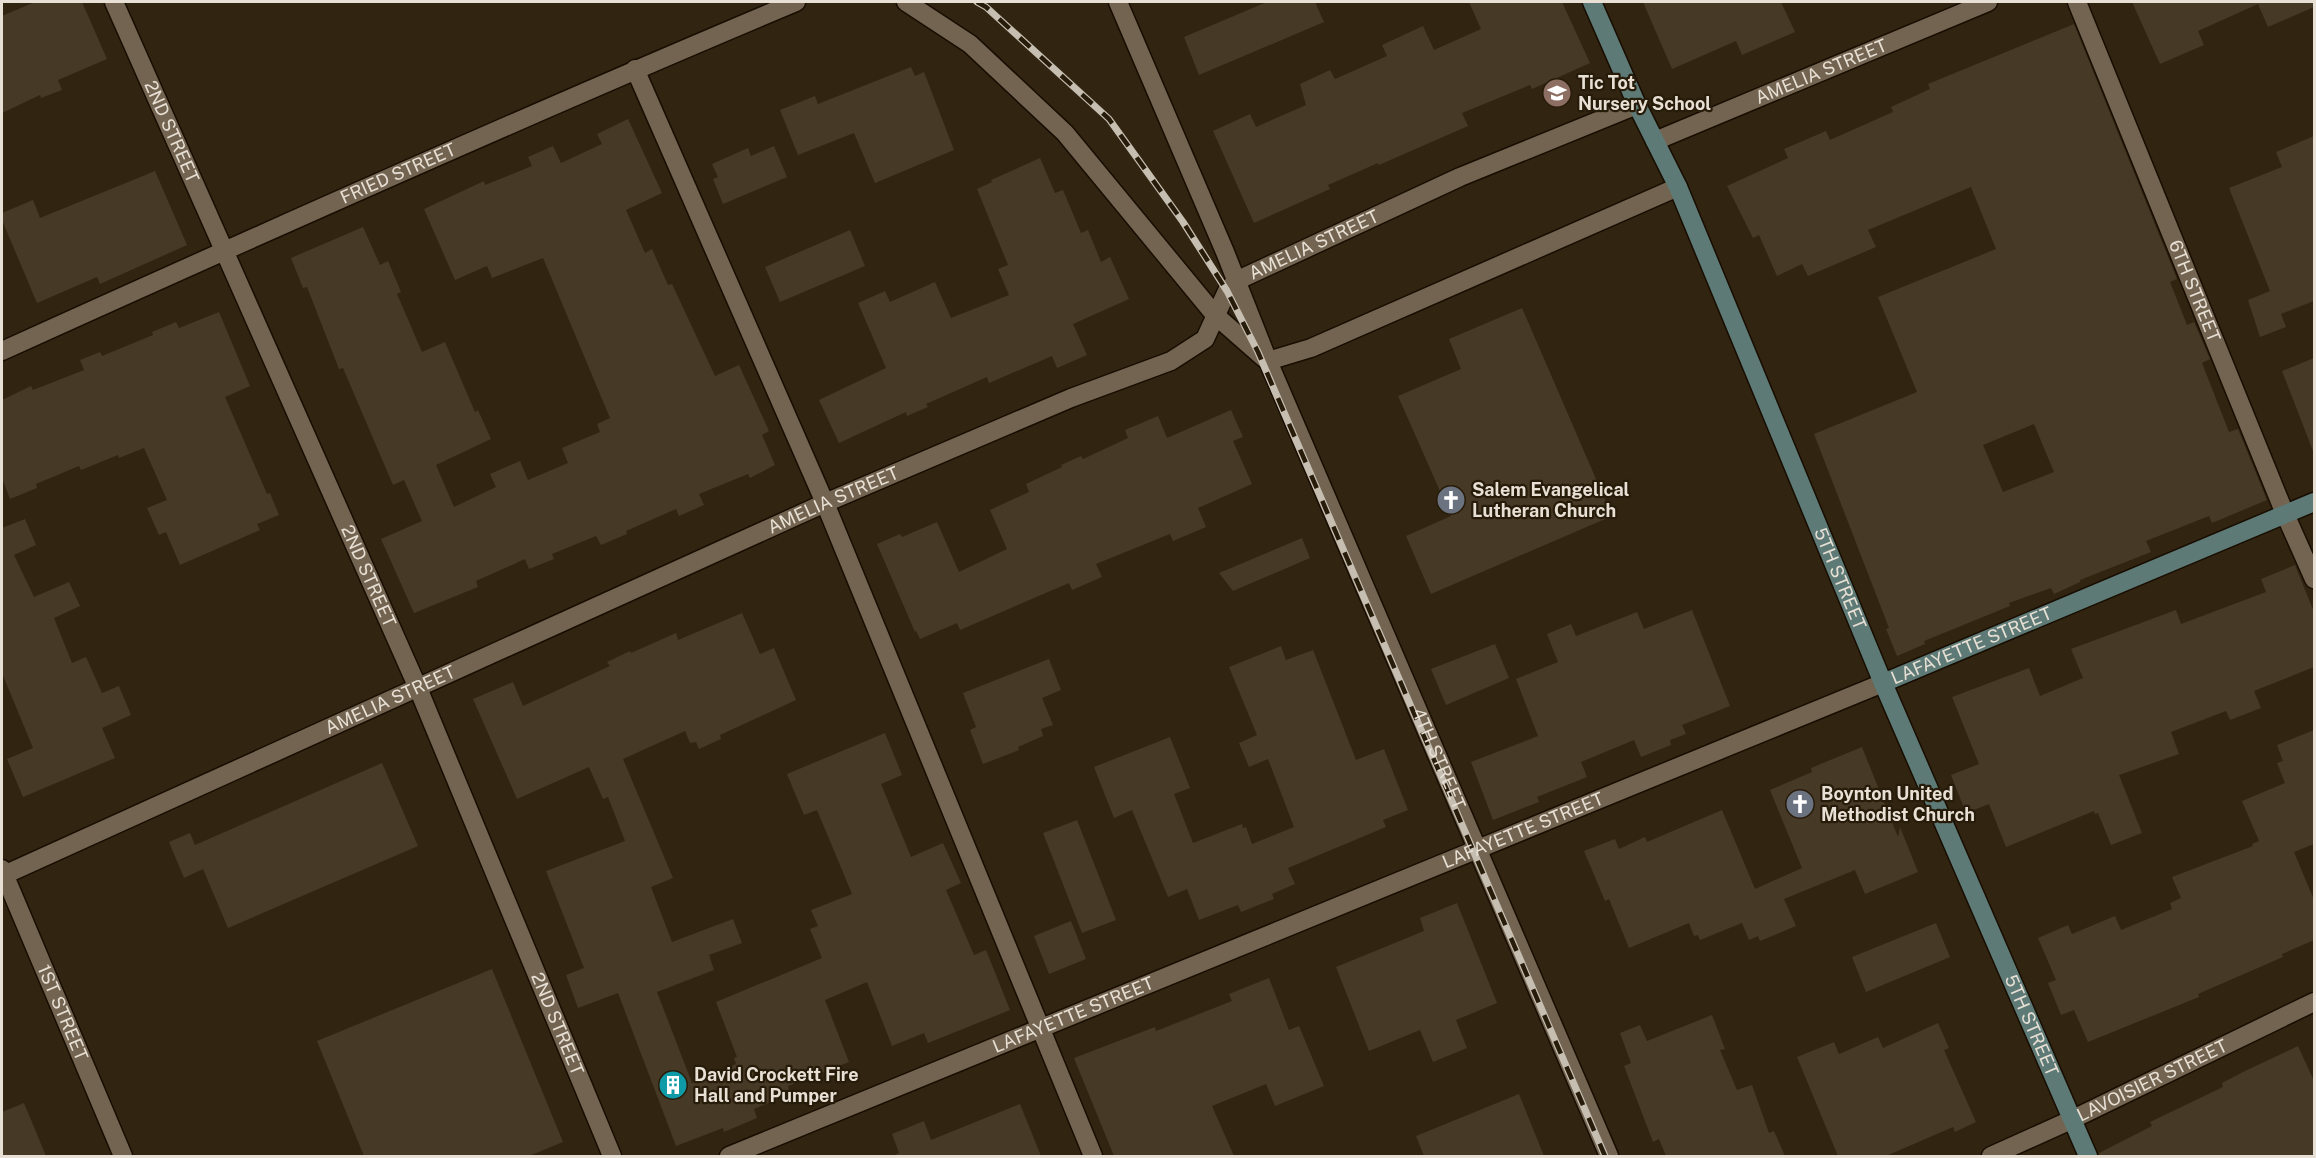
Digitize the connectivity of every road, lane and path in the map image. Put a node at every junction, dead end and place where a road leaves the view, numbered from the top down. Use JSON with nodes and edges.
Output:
{"nodes":[{"id":1,"x":114,"y":2,"type":"edge"},
{"id":2,"x":796,"y":2,"type":"edge"},
{"id":3,"x":906,"y":2,"type":"edge"},
{"id":4,"x":1118,"y":2,"type":"edge"},
{"id":5,"x":1592,"y":2,"type":"edge"},
{"id":6,"x":1988,"y":2,"type":"edge"},
{"id":7,"x":2077,"y":2,"type":"edge"},
{"id":8,"x":635,"y":69,"type":"junction"},
{"id":9,"x":1637,"y":105,"type":"junction"},
{"id":10,"x":1655,"y":141,"type":"junction"},
{"id":11,"x":1678,"y":187,"type":"junction"},
{"id":12,"x":224,"y":250,"type":"junction"},
{"id":13,"x":1236,"y":281,"type":"junction"},
{"id":14,"x":1215,"y":315,"type":"junction"},
{"id":15,"x":2,"y":351,"type":"edge"},
{"id":16,"x":1268,"y":361,"type":"junction"},
{"id":17,"x":2314,"y":502,"type":"edge"},
{"id":18,"x":825,"y":503,"type":"junction"},
{"id":19,"x":2285,"y":514,"type":"junction"},
{"id":20,"x":2314,"y":579,"type":"edge"},
{"id":21,"x":1883,"y":683,"type":"junction"},
{"id":22,"x":418,"y":688,"type":"junction"},
{"id":23,"x":1478,"y":849,"type":"junction"},
{"id":24,"x":3,"y":872,"type":"edge"},
{"id":25,"x":2314,"y":1002,"type":"edge"},
{"id":26,"x":1041,"y":1027,"type":"junction"},
{"id":27,"x":2071,"y":1120,"type":"junction"},
{"id":28,"x":123,"y":1156,"type":"edge"},
{"id":29,"x":612,"y":1156,"type":"edge"},
{"id":30,"x":729,"y":1156,"type":"edge"},
{"id":31,"x":1093,"y":1156,"type":"edge"},
{"id":32,"x":1610,"y":1156,"type":"edge"},
{"id":33,"x":1991,"y":1156,"type":"edge"},
{"id":34,"x":2088,"y":1156,"type":"edge"}],
"edges":[{"from":1,"to":12,"type":"street","name":"2ND STREET"},
{"from":2,"to":8,"type":"street","name":"FRIED STREET"},
{"from":3,"to":14,"type":"street"},
{"from":4,"to":13,"type":"street","name":"4TH STREET"},
{"from":5,"to":9,"type":"main road","name":"5TH STREET"},
{"from":6,"to":10,"type":"street","name":"AMELIA STREET"},
{"from":7,"to":19,"type":"street","name":"6TH STREET"},
{"from":8,"to":12,"type":"street","name":"FRIED STREET"},
{"from":8,"to":18,"type":"street"},
{"from":9,"to":10,"type":"main road","name":"5TH STREET"},
{"from":9,"to":13,"type":"street","name":"AMELIA STREET"},
{"from":10,"to":11,"type":"main road","name":"5TH STREET"},
{"from":11,"to":16,"type":"street"},
{"from":11,"to":21,"type":"main road","name":"5TH STREET"},
{"from":12,"to":15,"type":"street","name":"FRIED STREET"},
{"from":12,"to":22,"type":"street","name":"2ND STREET"},
{"from":13,"to":14,"type":"street","name":"AMELIA STREET"},
{"from":13,"to":16,"type":"street","name":"4TH STREET"},
{"from":14,"to":16,"type":"street"},
{"from":14,"to":18,"type":"street","name":"AMELIA STREET"},
{"from":16,"to":23,"type":"street","name":"4TH STREET"},
{"from":17,"to":19,"type":"main road","name":"LAFAYETTE STREET"},
{"from":18,"to":22,"type":"street","name":"AMELIA STREET"},
{"from":18,"to":26,"type":"street"},
{"from":19,"to":20,"type":"street","name":"6TH STREET"},
{"from":19,"to":21,"type":"main road","name":"LAFAYETTE STREET"},
{"from":21,"to":23,"type":"street","name":"LAFAYETTE STREET"},
{"from":21,"to":27,"type":"main road","name":"5TH STREET"},
{"from":22,"to":24,"type":"street","name":"AMELIA STREET"},
{"from":22,"to":29,"type":"street","name":"2ND STREET"},
{"from":23,"to":26,"type":"street","name":"LAFAYETTE STREET"},
{"from":23,"to":32,"type":"street","name":"4TH STREET"},
{"from":24,"to":28,"type":"street","name":"1ST STREET"},
{"from":25,"to":27,"type":"street","name":"LAVOISIER STREET"},
{"from":26,"to":30,"type":"street","name":"LAFAYETTE STREET"},
{"from":26,"to":31,"type":"street"},
{"from":27,"to":33,"type":"street","name":"LAVOISIER STREET"},
{"from":27,"to":34,"type":"main road","name":"5TH STREET"}]}
